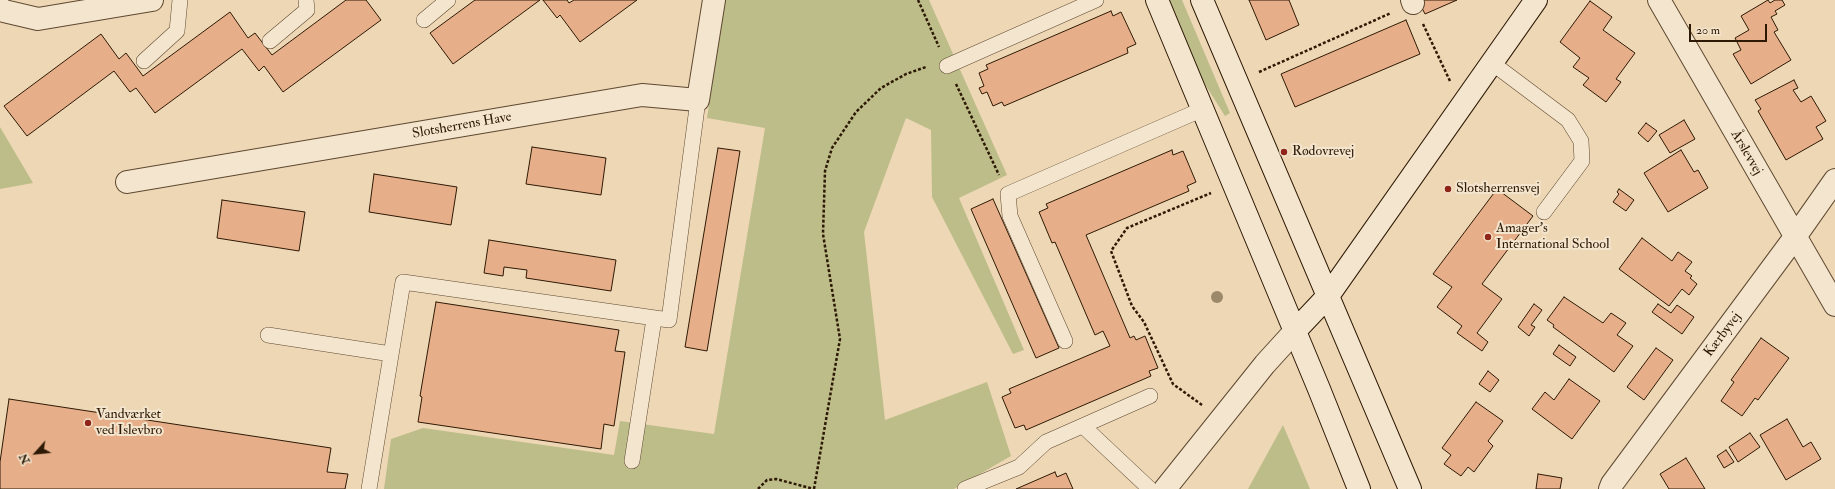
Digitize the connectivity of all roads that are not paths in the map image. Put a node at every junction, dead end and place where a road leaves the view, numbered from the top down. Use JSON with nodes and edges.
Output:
{"nodes":[{"id":1,"x":152,"y":0,"type":"edge"},
{"id":2,"x":180,"y":0,"type":"edge"},
{"id":3,"x":306,"y":0,"type":"edge"},
{"id":4,"x":448,"y":0,"type":"edge"},
{"id":5,"x":714,"y":0,"type":"edge"},
{"id":6,"x":1096,"y":0,"type":"edge"},
{"id":7,"x":1157,"y":0,"type":"edge"},
{"id":8,"x":1202,"y":0,"type":"edge"},
{"id":9,"x":1536,"y":0,"type":"edge"},
{"id":10,"x":1659,"y":0,"type":"edge"},
{"id":11,"x":0,"y":8,"type":"edge"},
{"id":12,"x":424,"y":20,"type":"dead end"},
{"id":13,"x":270,"y":41,"type":"dead end"},
{"id":14,"x":144,"y":61,"type":"dead end"},
{"id":15,"x":1492,"y":63,"type":"junction"},
{"id":16,"x":947,"y":66,"type":"road end"},
{"id":17,"x":698,"y":100,"type":"junction"},
{"id":18,"x":1203,"y":109,"type":"junction"},
{"id":19,"x":1835,"y":180,"type":"edge"},
{"id":20,"x":127,"y":182,"type":"dead end"},
{"id":21,"x":1544,"y":212,"type":"dead end"},
{"id":22,"x":1795,"y":237,"type":"junction"},
{"id":23,"x":1328,"y":296,"type":"junction"},
{"id":24,"x":1835,"y":305,"type":"edge"},
{"id":25,"x":654,"y":318,"type":"junction"},
{"id":26,"x":1295,"y":331,"type":"junction"},
{"id":27,"x":268,"y":336,"type":"dead end"},
{"id":28,"x":1065,"y":341,"type":"dead end"},
{"id":29,"x":391,"y":354,"type":"junction"},
{"id":30,"x":1150,"y":396,"type":"dead end"},
{"id":31,"x":1083,"y":426,"type":"junction"},
{"id":32,"x":632,"y":461,"type":"dead end"},
{"id":33,"x":369,"y":489,"type":"edge"},
{"id":34,"x":965,"y":489,"type":"edge"},
{"id":35,"x":1150,"y":489,"type":"edge"},
{"id":36,"x":1165,"y":489,"type":"edge"},
{"id":37,"x":1359,"y":489,"type":"edge"},
{"id":38,"x":1410,"y":489,"type":"edge"},
{"id":39,"x":1610,"y":489,"type":"edge"}],
"edges":[{"from":1,"to":11,"type":"street"},
{"from":2,"to":14,"type":"lane"},
{"from":3,"to":13,"type":"lane"},
{"from":4,"to":12,"type":"lane"},
{"from":5,"to":17,"type":"street"},
{"from":6,"to":16,"type":"lane"},
{"from":7,"to":18,"type":"street"},
{"from":8,"to":23,"type":"street"},
{"from":9,"to":15,"type":"street"},
{"from":10,"to":22,"type":"street","name":"Årslevvej"},
{"from":15,"to":21,"type":"lane"},
{"from":15,"to":23,"type":"street"},
{"from":17,"to":20,"type":"street","name":"Slotsherrens Have"},
{"from":17,"to":25,"type":"lane"},
{"from":18,"to":26,"type":"street"},
{"from":18,"to":28,"type":"lane"},
{"from":19,"to":22,"type":"street","name":"Kærbyvej"},
{"from":22,"to":24,"type":"street","name":"Årslevvej"},
{"from":22,"to":39,"type":"street","name":"Kærbyvej"},
{"from":23,"to":26,"type":"street"},
{"from":23,"to":38,"type":"street"},
{"from":25,"to":29,"type":"lane"},
{"from":25,"to":32,"type":"lane"},
{"from":26,"to":36,"type":"street"},
{"from":26,"to":37,"type":"street"},
{"from":27,"to":29,"type":"lane"},
{"from":29,"to":33,"type":"lane"},
{"from":30,"to":31,"type":"lane"},
{"from":31,"to":34,"type":"lane"},
{"from":31,"to":35,"type":"lane"}]}
